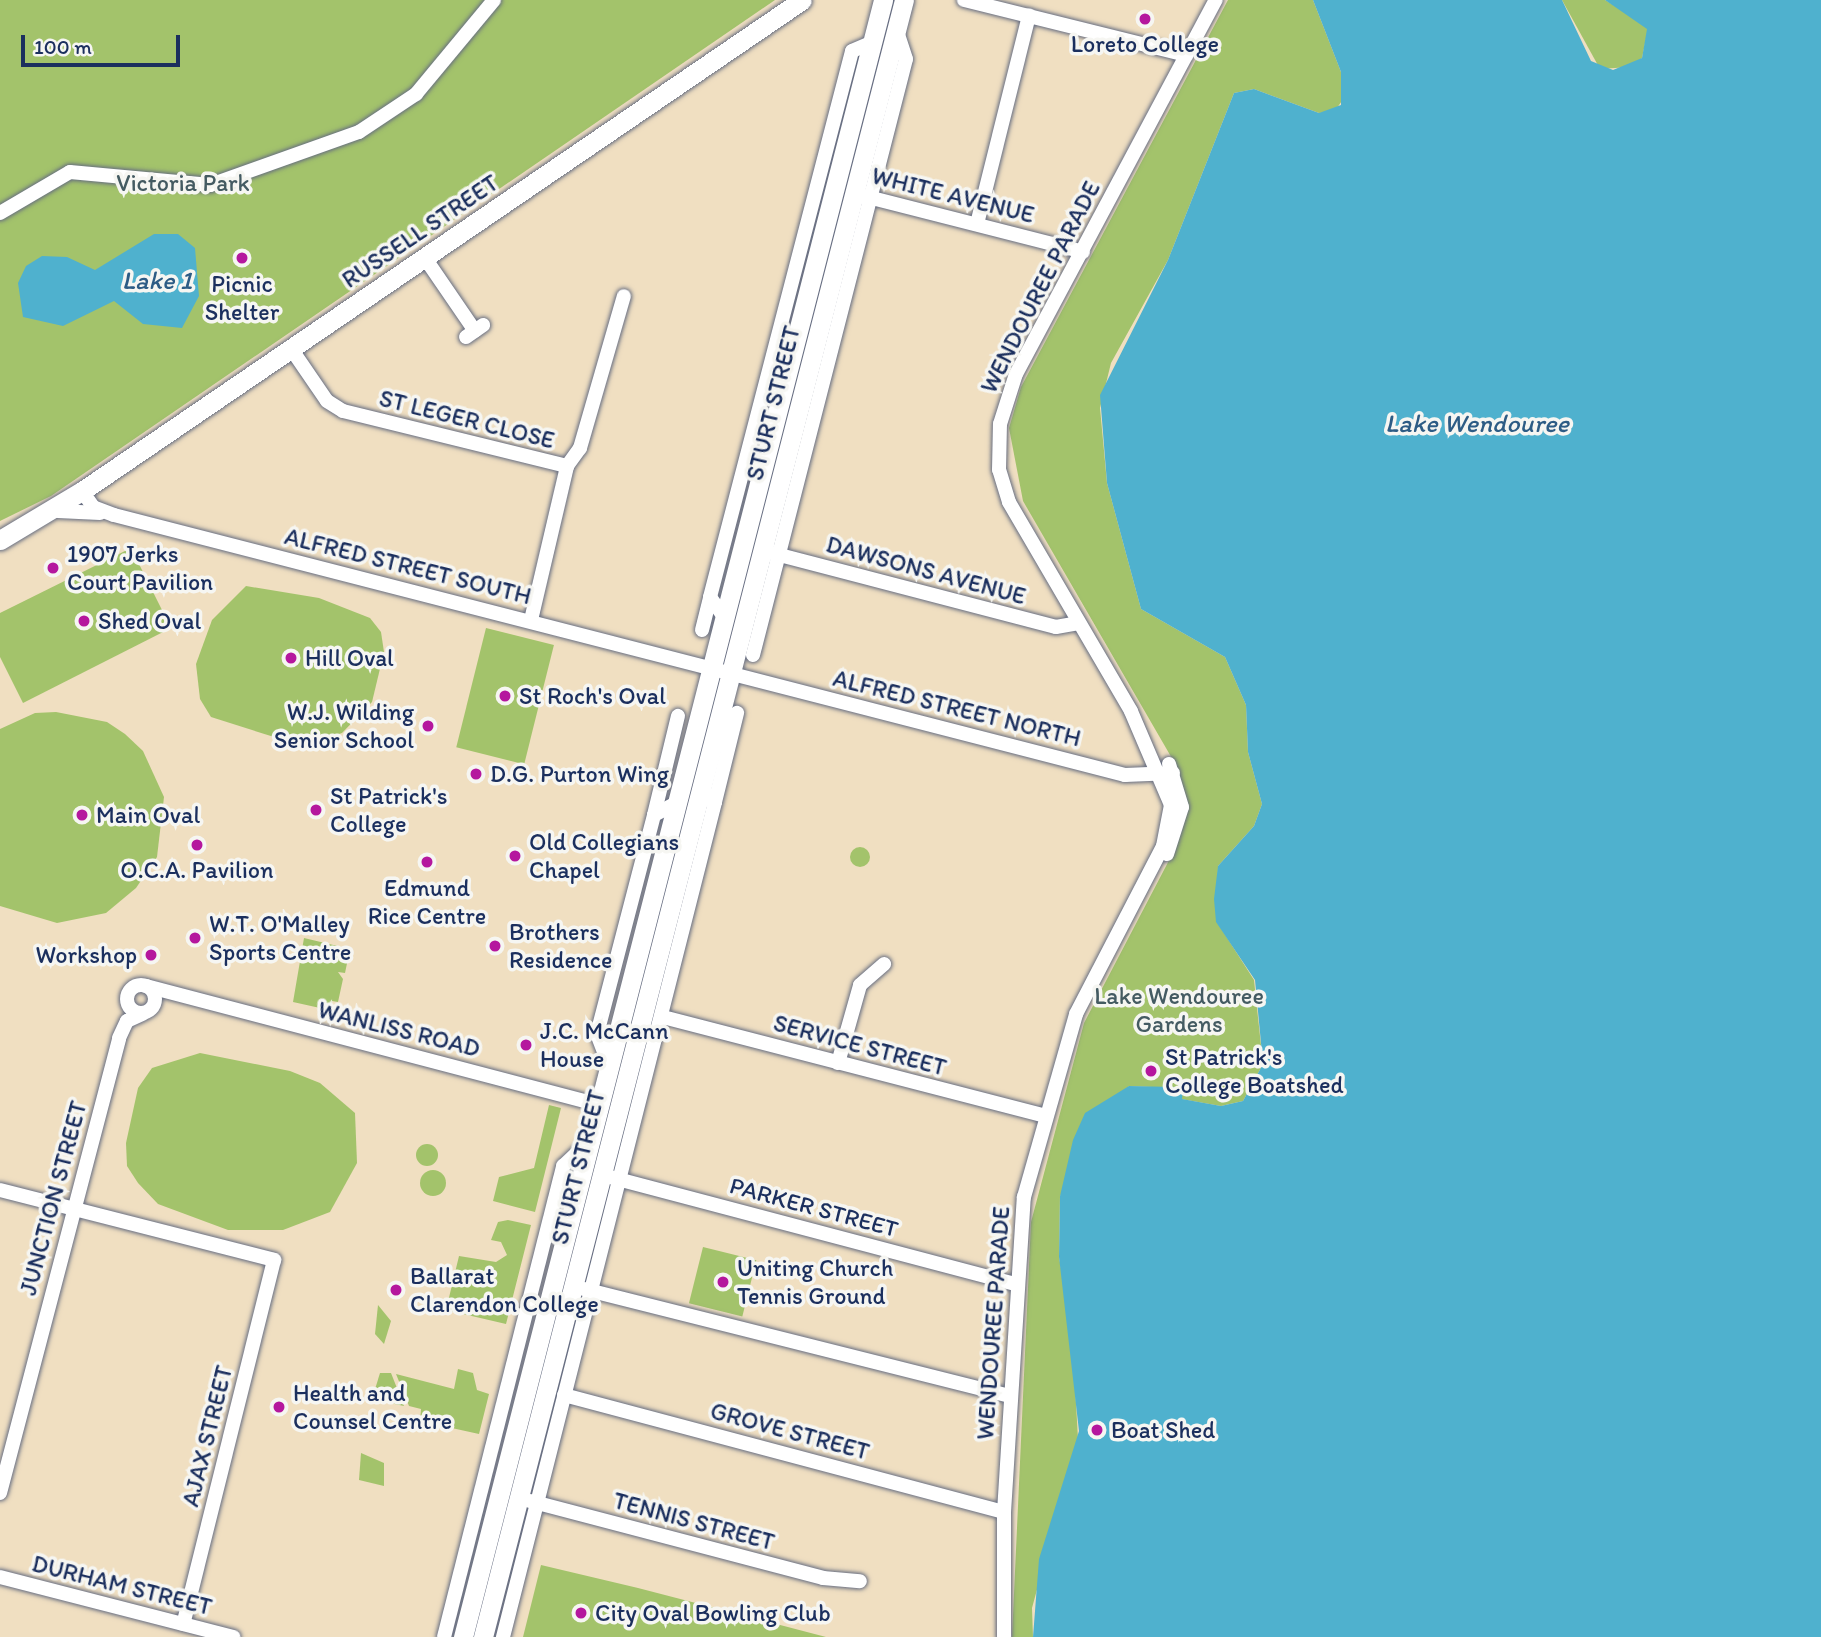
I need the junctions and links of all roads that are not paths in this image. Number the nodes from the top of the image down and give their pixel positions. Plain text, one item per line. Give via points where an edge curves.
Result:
1 (494, 0) edge
2 (883, 0) edge
3 (904, 0) edge
4 (964, 0) edge
5 (1216, 0) edge
6 (801, 1) edge
7 (1029, 15) junction
8 (871, 43) junction
9 (1186, 55) junction
10 (862, 195) junction
11 (0, 213) edge
12 (977, 224) junction
13 (1083, 252) junction
14 (425, 258) junction
15 (624, 296) dead end
16 (475, 331) dead end
17 (290, 347) junction
18 (567, 466) junction
19 (69, 501) junction
20 (108, 514) junction
21 (0, 540) edge
22 (0, 552) edge
23 (770, 552) junction
24 (710, 597) junction
25 (724, 617) junction
26 (531, 620) junction
27 (1079, 623) junction
28 (702, 631) dead end
29 (753, 655) dead end
30 (721, 669) junction
31 (737, 713) dead end
32 (678, 716) dead end
33 (1168, 774) junction
34 (707, 797) junction
35 (677, 803) junction
36 (654, 815) junction
37 (884, 964) dead end
38 (146, 986) junction
39 (188, 998) junction
40 (127, 999) junction
41 (147, 1011) junction
42 (663, 1017) junction
43 (119, 1038) junction
44 (838, 1063) junction
45 (609, 1065) junction
46 (598, 1105) junction
47 (1045, 1116) junction
48 (589, 1142) junction
49 (610, 1177) junction
50 (0, 1190) edge
51 (75, 1209) junction
52 (563, 1284) junction
53 (1015, 1284) junction
54 (593, 1292) junction
55 (564, 1395) junction
56 (1010, 1396) junction
57 (0, 1493) edge
58 (527, 1501) junction
59 (1004, 1512) junction
60 (0, 1577) edge
61 (860, 1581) dead end
62 (183, 1624) junction
63 (233, 1637) edge
64 (444, 1637) edge
65 (463, 1637) edge
66 (483, 1637) edge
67 (503, 1637) edge
68 (1004, 1637) edge

1 - 11 street via 416,94 359,132 210,185 70,172
2 - 8 main road, STURT STREET
3 - 10 main road, STURT STREET
4 - 7 street
5 - 9 street, WENDOUREE PARADE
6 - 14 main road, RUSSELL STREET
7 - 9 street
7 - 12 street
8 - 24 street, STURT STREET via 852,51
8 - 25 main road, STURT STREET
9 - 13 street, WENDOUREE PARADE
10 - 12 street, WHITE AVENUE
10 - 23 main road, STURT STREET
12 - 13 street, WHITE AVENUE
13 - 27 street, WENDOUREE PARADE via 1010,386 998,437 1009,502
14 - 16 street
14 - 17 main road, RUSSELL STREET
15 - 18 street, ST LEGER CLOSE via 580,448
17 - 18 street, ST LEGER CLOSE via 327,401 343,411
17 - 19 main road, RUSSELL STREET
18 - 26 street
19 - 20 street
19 - 20 street, ALFRED STREET SOUTH
19 - 21 main road, RUSSELL STREET
19 - 22 main road, RUSSELL STREET
20 - 26 street, ALFRED STREET SOUTH
23 - 27 street, DAWSONS AVENUE via 1056,627
23 - 29 street, STURT STREET
23 - 30 main road, STURT STREET
24 - 25 street
24 - 28 street, STURT STREET
25 - 30 main road, STURT STREET
26 - 30 street, ALFRED STREET SOUTH
27 - 33 street, WENDOUREE PARADE
30 - 33 street, ALFRED STREET NORTH via 1125,775
30 - 34 main road, STURT STREET
30 - 35 main road, STURT STREET
31 - 34 street, STURT STREET
32 - 36 street, STURT STREET
33 - 47 street, WENDOUREE PARADE via 1170,819 1152,870 1076,1014
34 - 42 street, STURT STREET
34 - 49 main road, STURT STREET
35 - 36 street
35 - 45 main road, STURT STREET
36 - 45 street, STURT STREET via 597,1034
37 - 44 street via 860,985
38 - 39 street, WANLISS ROAD
38 - 40 street via 133,988
38 - 41 street via 155,995
39 - 41 street, WANLISS ROAD via 169,998
39 - 46 street, WANLISS ROAD
40 - 41 street
40 - 43 street, JUNCTION STREET
41 - 43 street, JUNCTION STREET via 127,1021
42 - 44 street, SERVICE STREET
42 - 49 street, STURT STREET
43 - 51 street, JUNCTION STREET
44 - 47 street, SERVICE STREET
45 - 46 main road, STURT STREET
46 - 48 main road, STURT STREET
47 - 53 street, WENDOUREE PARADE via 1022,1206
48 - 52 main road, STURT STREET
48 - 64 street, STURT STREET via 563,1166
49 - 52 main road, STURT STREET
49 - 53 street, PARKER STREET
49 - 54 street, STURT STREET
50 - 51 street
51 - 57 street, JUNCTION STREET
51 - 62 street, AJAX STREET via 275,1260
52 - 54 street
52 - 58 main road, STURT STREET
52 - 65 main road, STURT STREET
53 - 56 street, WENDOUREE PARADE
54 - 55 street, STURT STREET
54 - 56 street
55 - 58 street, STURT STREET
55 - 59 street, GROVE STREET
56 - 59 street, WENDOUREE PARADE
58 - 61 street, TENNIS STREET via 823,1578
58 - 66 main road, STURT STREET
58 - 67 street, STURT STREET
59 - 68 street, WENDOUREE PARADE
60 - 62 street, DURHAM STREET
62 - 63 street, DURHAM STREET

